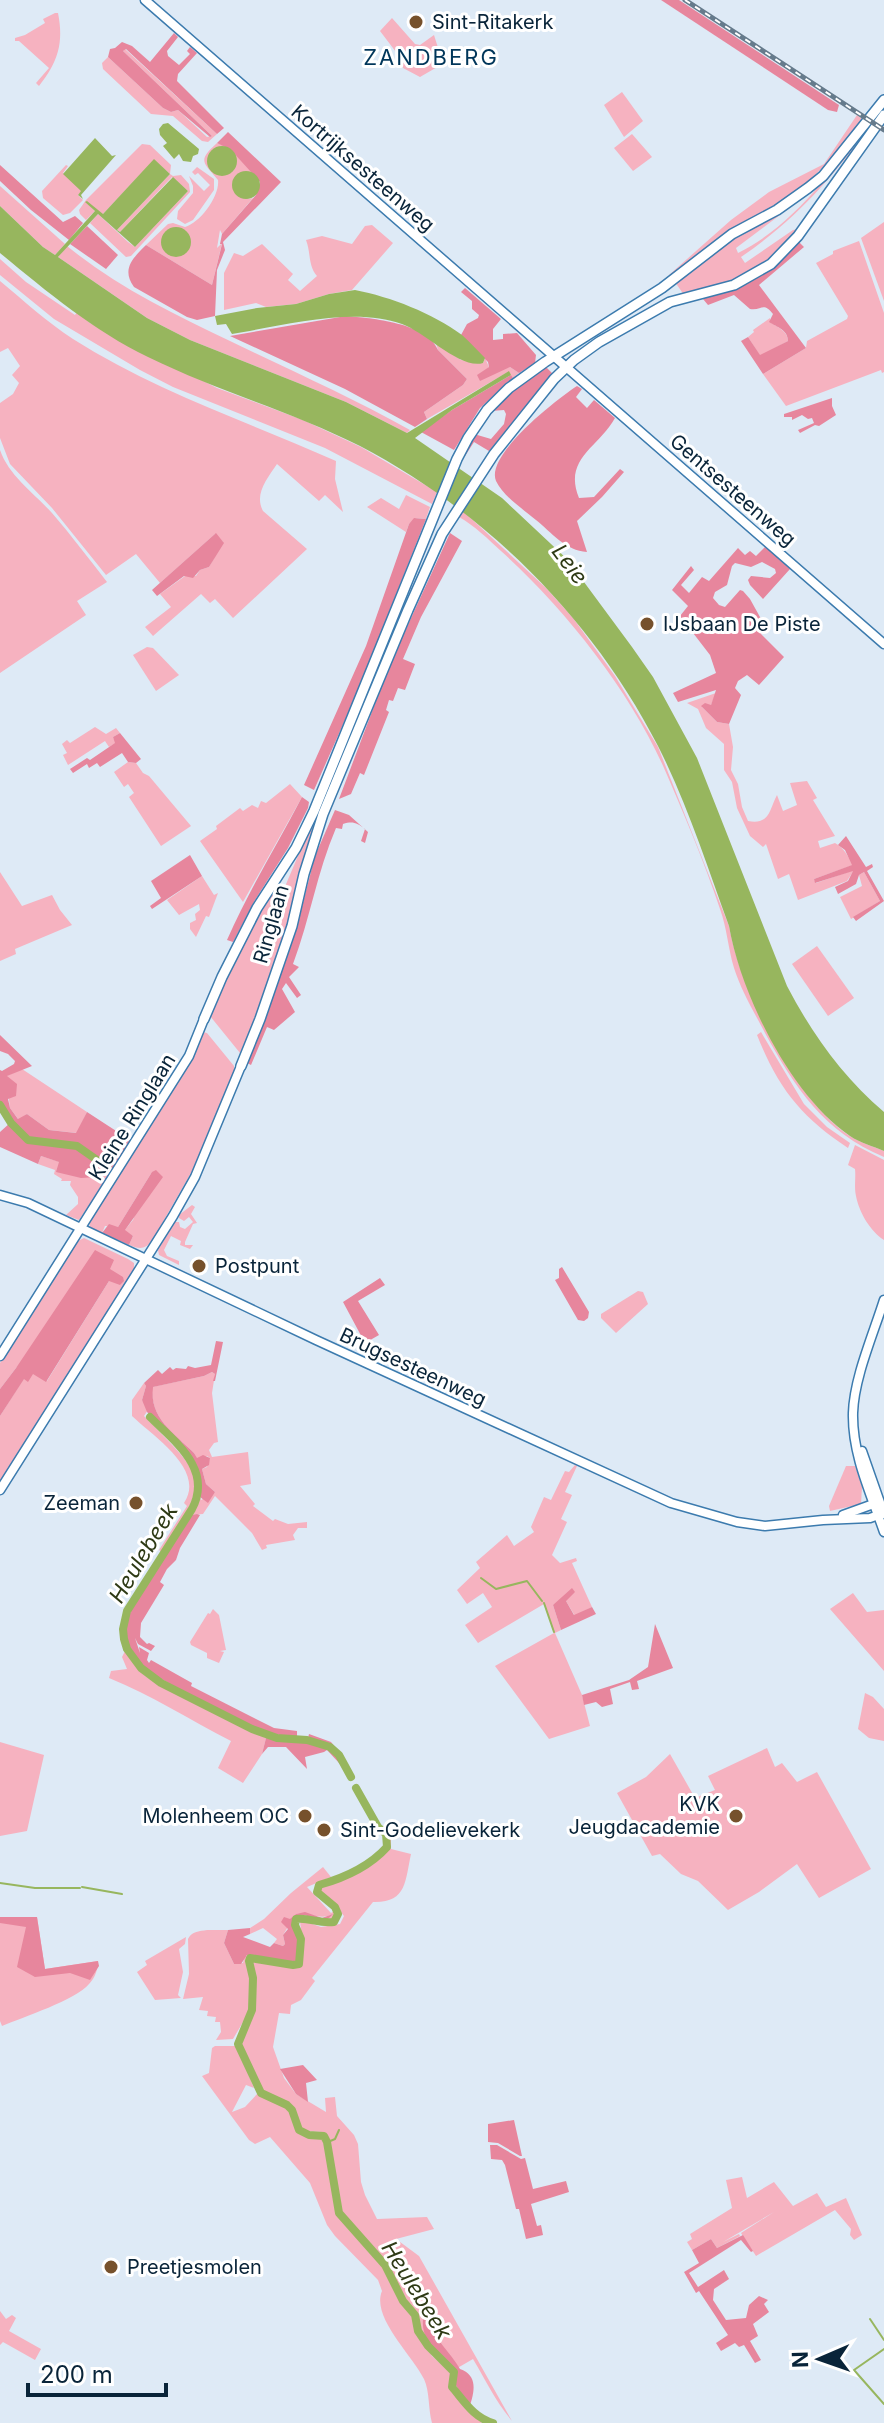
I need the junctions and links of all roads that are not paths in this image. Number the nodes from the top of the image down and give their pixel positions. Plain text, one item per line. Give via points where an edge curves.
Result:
1 (145, 0) edge
2 (884, 100) edge
3 (884, 115) edge
4 (560, 361) junction
5 (884, 644) edge
6 (330, 786) junction
7 (319, 812) junction
8 (204, 1019) joint
9 (241, 1066) joint
10 (0, 1195) edge
11 (81, 1228) junction
12 (145, 1259) junction
13 (884, 1300) edge
14 (884, 1317) edge
15 (0, 1356) edge
16 (0, 1490) edge
17 (877, 1503) junction
18 (882, 1514) edge
19 (823, 1520) junction
20 (884, 1532) edge

1 - 4 main road, Kortrijksesteenweg
2 - 4 highway via 823,176 732,234
3 - 4 highway via 798,236 771,264 734,285 675,300
4 - 5 main road, Gentsesteenweg
4 - 6 highway, Ringlaan via 554,379 494,454 442,534
4 - 6 highway, Ringlaan via 541,364 493,402 461,452
6 - 7 highway, Ringlaan
7 - 8 highway, Ringlaan via 257,908
7 - 9 highway, Ringlaan via 289,937
8 - 11 main road, Kleine Ringlaan via 189,1056
9 - 12 main road, Ringlaan via 195,1177
10 - 11 main road, Brugsesteenweg
11 - 12 main road, Brugsesteenweg
11 - 15 main road
12 - 16 main road, Ringlaan
12 - 19 main road, Brugsesteenweg via 671,1503 755,1525
13 - 17 main road via 853,1409 856,1448
14 - 17 main road via 858,1410 858,1432
17 - 18 main road
17 - 19 main road, Brugsesteenweg
18 - 19 main road, Brugsesteenweg
18 - 20 main road

